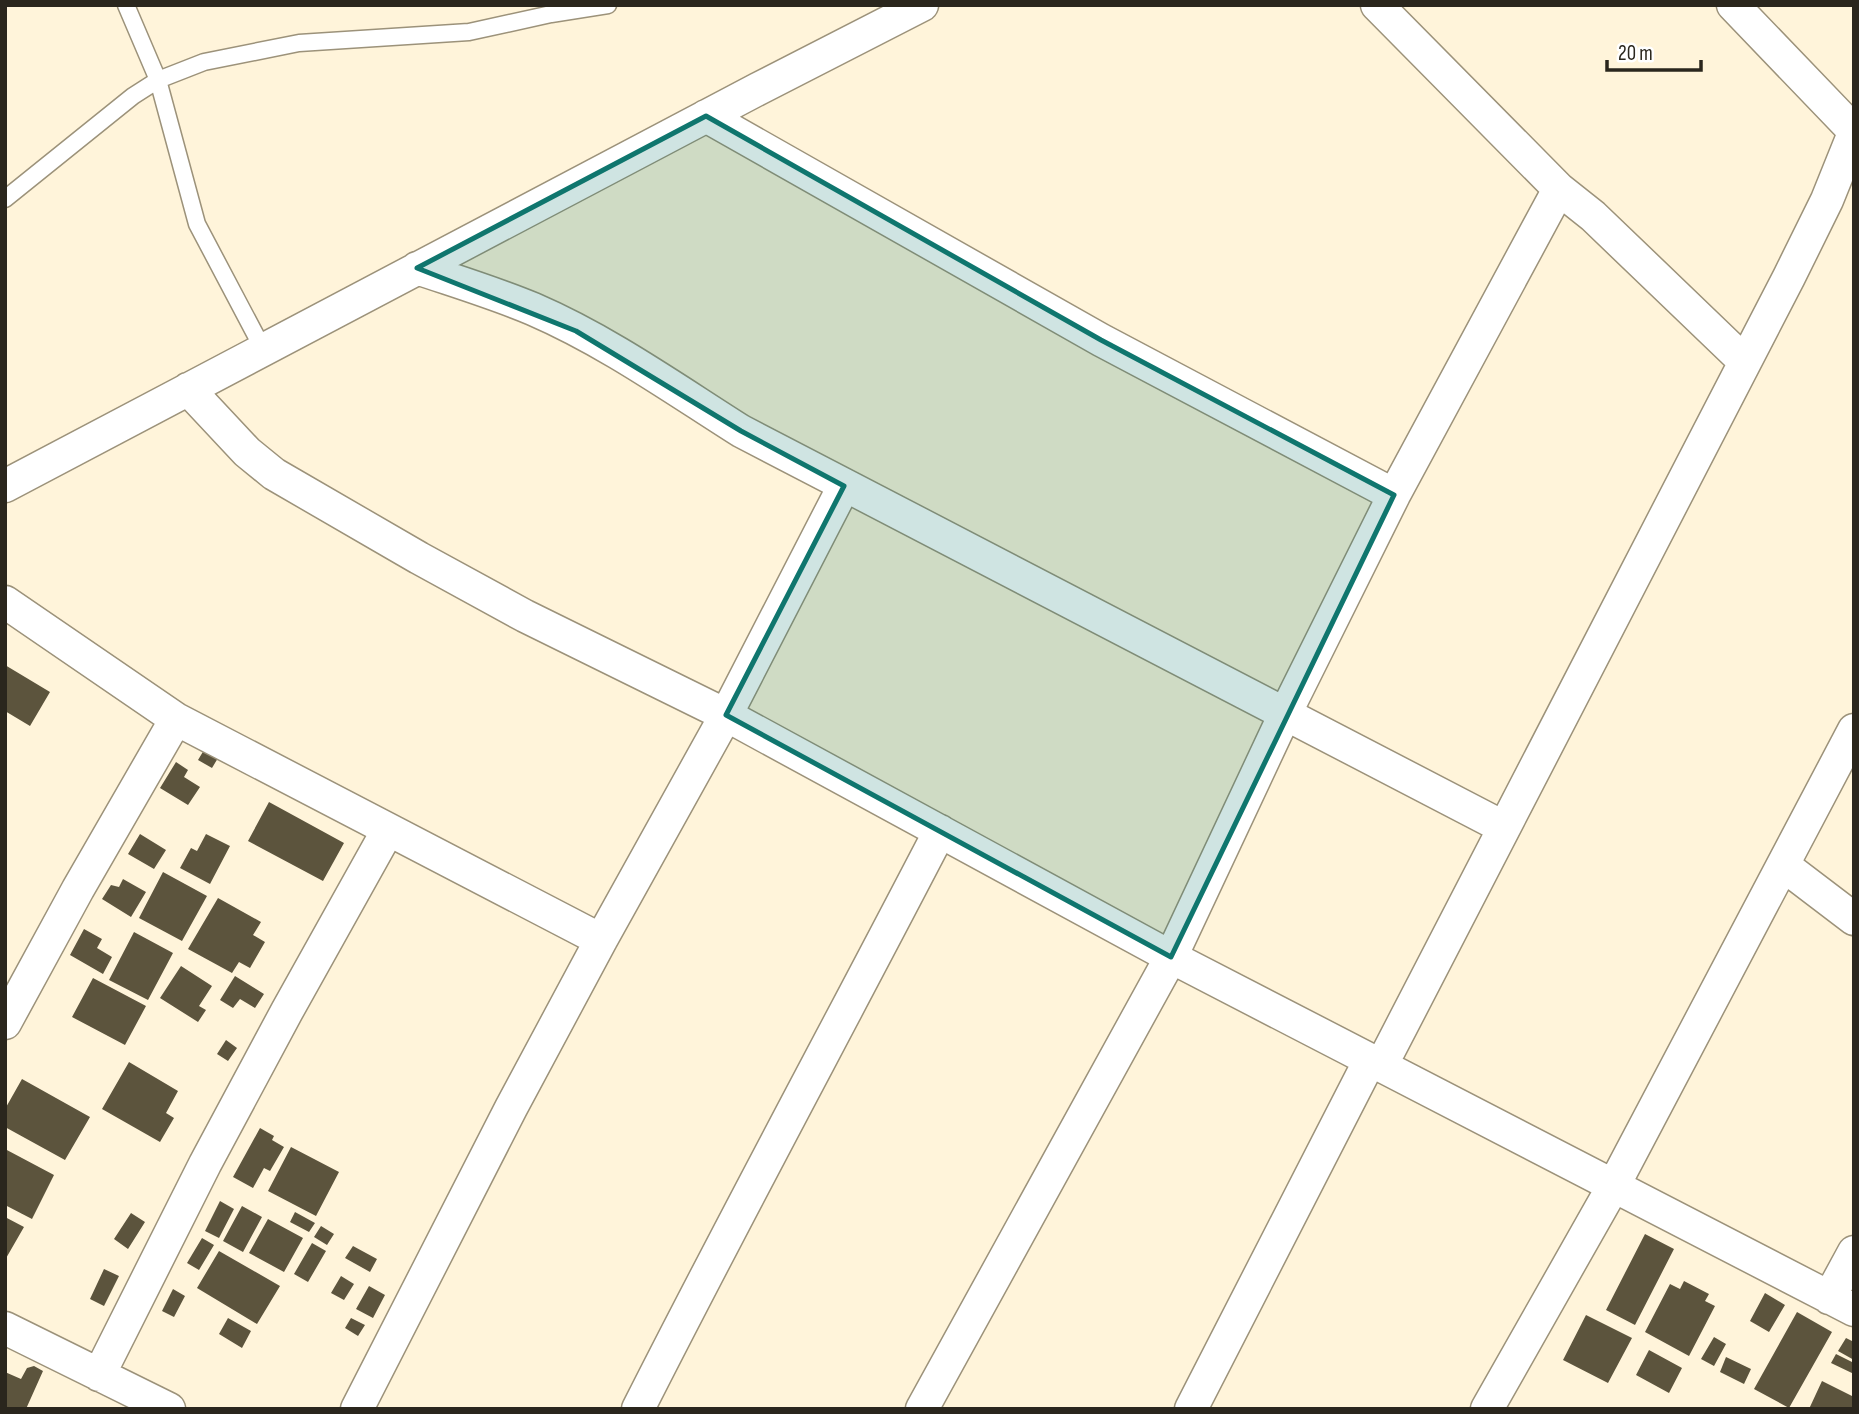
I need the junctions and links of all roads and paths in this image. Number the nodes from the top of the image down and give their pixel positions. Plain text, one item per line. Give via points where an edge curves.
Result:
1 (126, 5) edge
2 (608, 5) edge
3 (922, 5) edge
4 (1377, 5) edge
5 (1733, 5) edge
6 (158, 80) junction
7 (706, 116) junction
8 (1854, 132) edge
9 (1559, 189) junction
10 (5, 200) edge
11 (417, 268) junction
12 (263, 349) junction
13 (1745, 362) junction
14 (188, 389) junction
15 (5, 486) edge
16 (844, 486) junction
17 (1394, 495) junction
18 (5, 602) edge
19 (1285, 714) junction
20 (726, 715) junction
21 (176, 719) junction
22 (1854, 730) edge
23 (1503, 827) junction
24 (388, 830) junction
25 (940, 831) junction
26 (1783, 865) junction
27 (1854, 919) edge
28 (601, 940) junction
29 (1171, 957) junction
30 (5, 1023) edge
31 (1376, 1063) junction
32 (1614, 1185) junction
33 (1854, 1252) edge
34 (1842, 1304) edge
35 (5, 1328) edge
36 (99, 1375) junction
37 (1492, 1407) edge
38 (169, 1409) edge
39 (356, 1409) edge
40 (638, 1409) edge
41 (922, 1409) edge
42 (1191, 1409) edge

1 - 6 lane
2 - 6 lane via 469,32 299,43 204,62
3 - 7 street
4 - 9 street
5 - 8 street
6 - 10 lane
6 - 12 lane via 197,224
7 - 11 street
7 - 17 street via 1101,340
8 - 13 street via 1827,200
9 - 13 street
9 - 17 street
11 - 12 street
11 - 16 street via 534,310 586,336 741,431
12 - 14 street
13 - 23 street
14 - 15 street
14 - 20 street via 274,474 525,616
16 - 19 street
16 - 20 street
17 - 19 street
18 - 21 street
19 - 23 street
19 - 29 street
20 - 25 street
20 - 28 street
21 - 24 street
21 - 30 street
22 - 26 street
23 - 31 street
24 - 28 street
24 - 36 street via 205,1164
25 - 29 street
25 - 40 street
26 - 27 street
26 - 32 street
28 - 39 street
29 - 31 street
29 - 41 street
31 - 32 street
31 - 42 street
32 - 34 street
32 - 37 street
33 - 34 street
35 - 36 street
36 - 38 street

